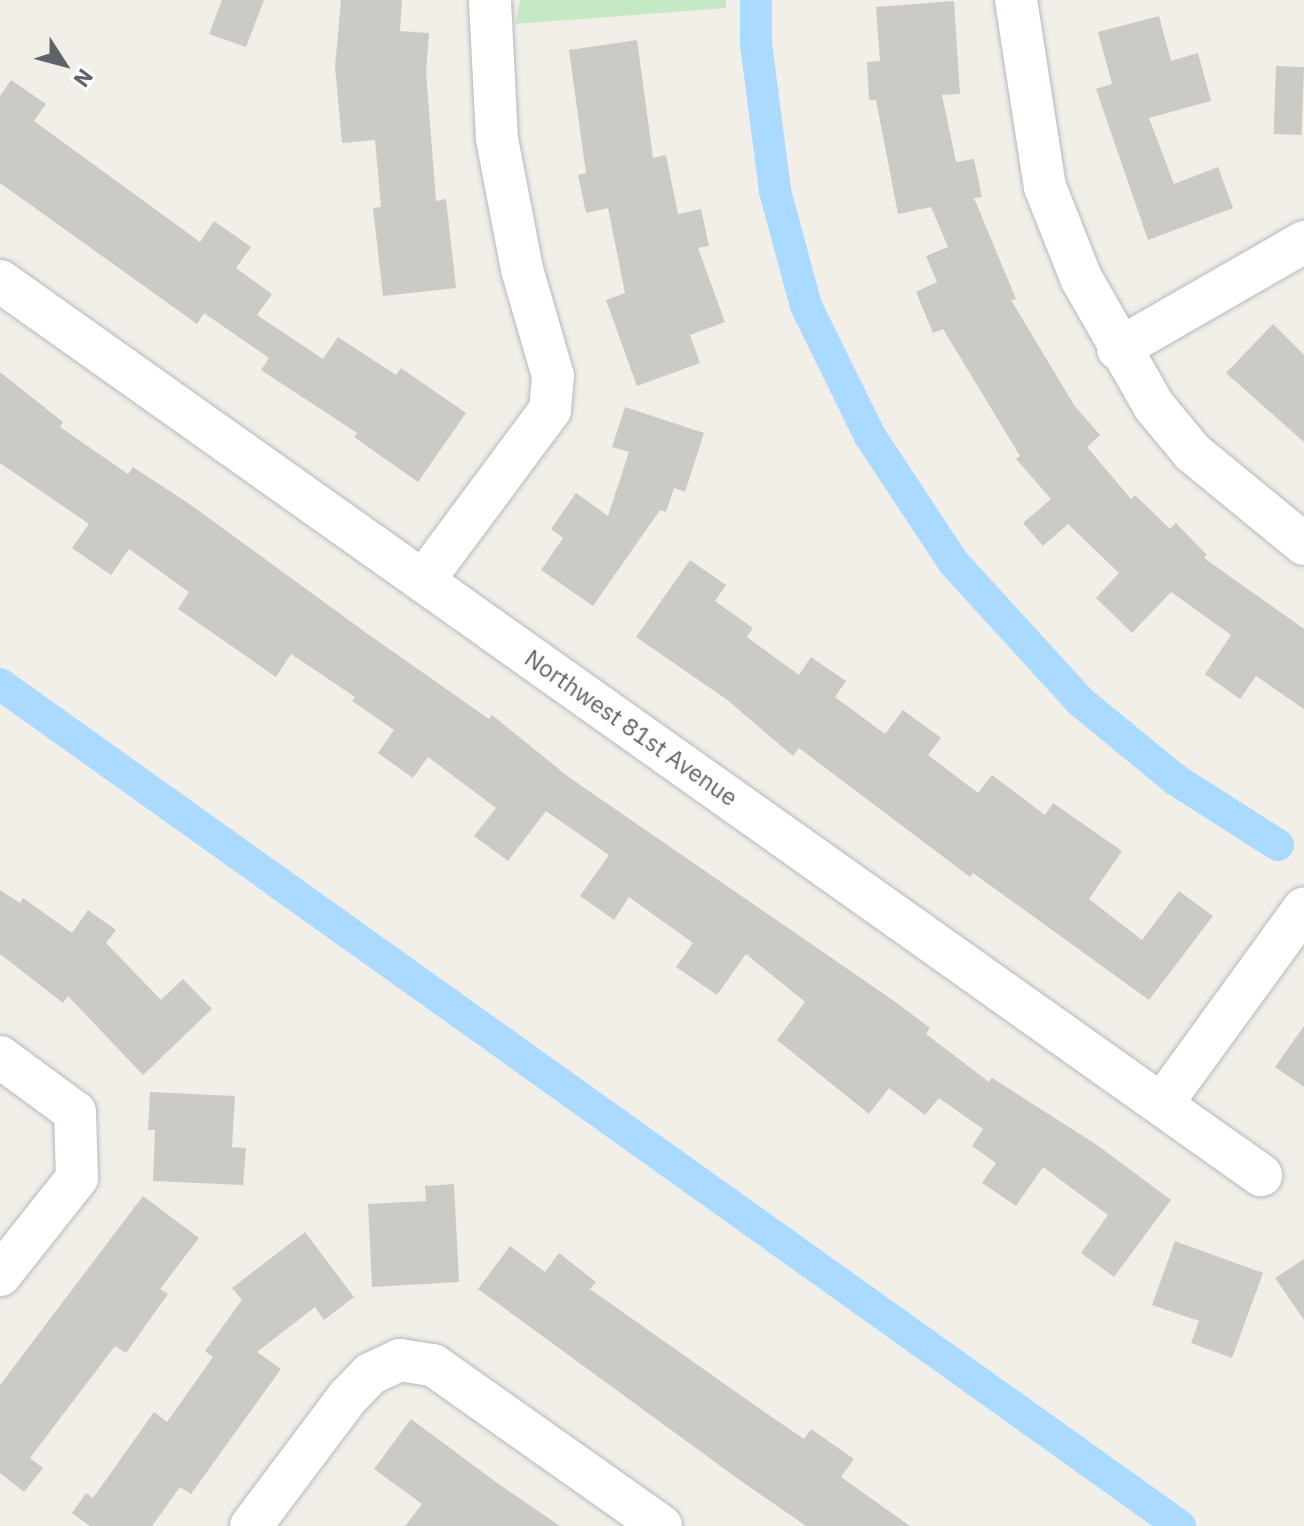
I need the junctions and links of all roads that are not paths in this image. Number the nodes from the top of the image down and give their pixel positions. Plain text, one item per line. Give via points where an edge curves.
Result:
1 (490, 0) edge
2 (1016, 0) edge
3 (1304, 242) edge
4 (0, 281) edge
5 (1118, 349) junction
6 (1304, 544) edge
7 (423, 581) junction
8 (1304, 908) edge
9 (0, 1057) edge
10 (1164, 1101) junction
11 (1261, 1175) dead end
12 (0, 1275) edge
13 (251, 1526) edge
14 (661, 1526) edge

1 - 7 street via 497,139 522,269 553,376 550,410
2 - 5 street via 1045,187 1081,278
3 - 5 street
4 - 7 street, Northwest 81st Avenue
5 - 6 street via 1154,406 1192,452
7 - 10 street, Northwest 81st Avenue
8 - 10 street
9 - 12 street via 75,1112 77,1178
10 - 11 street, Northwest 81st Avenue
13 - 14 street via 348,1397 370,1374 400,1360 433,1365

